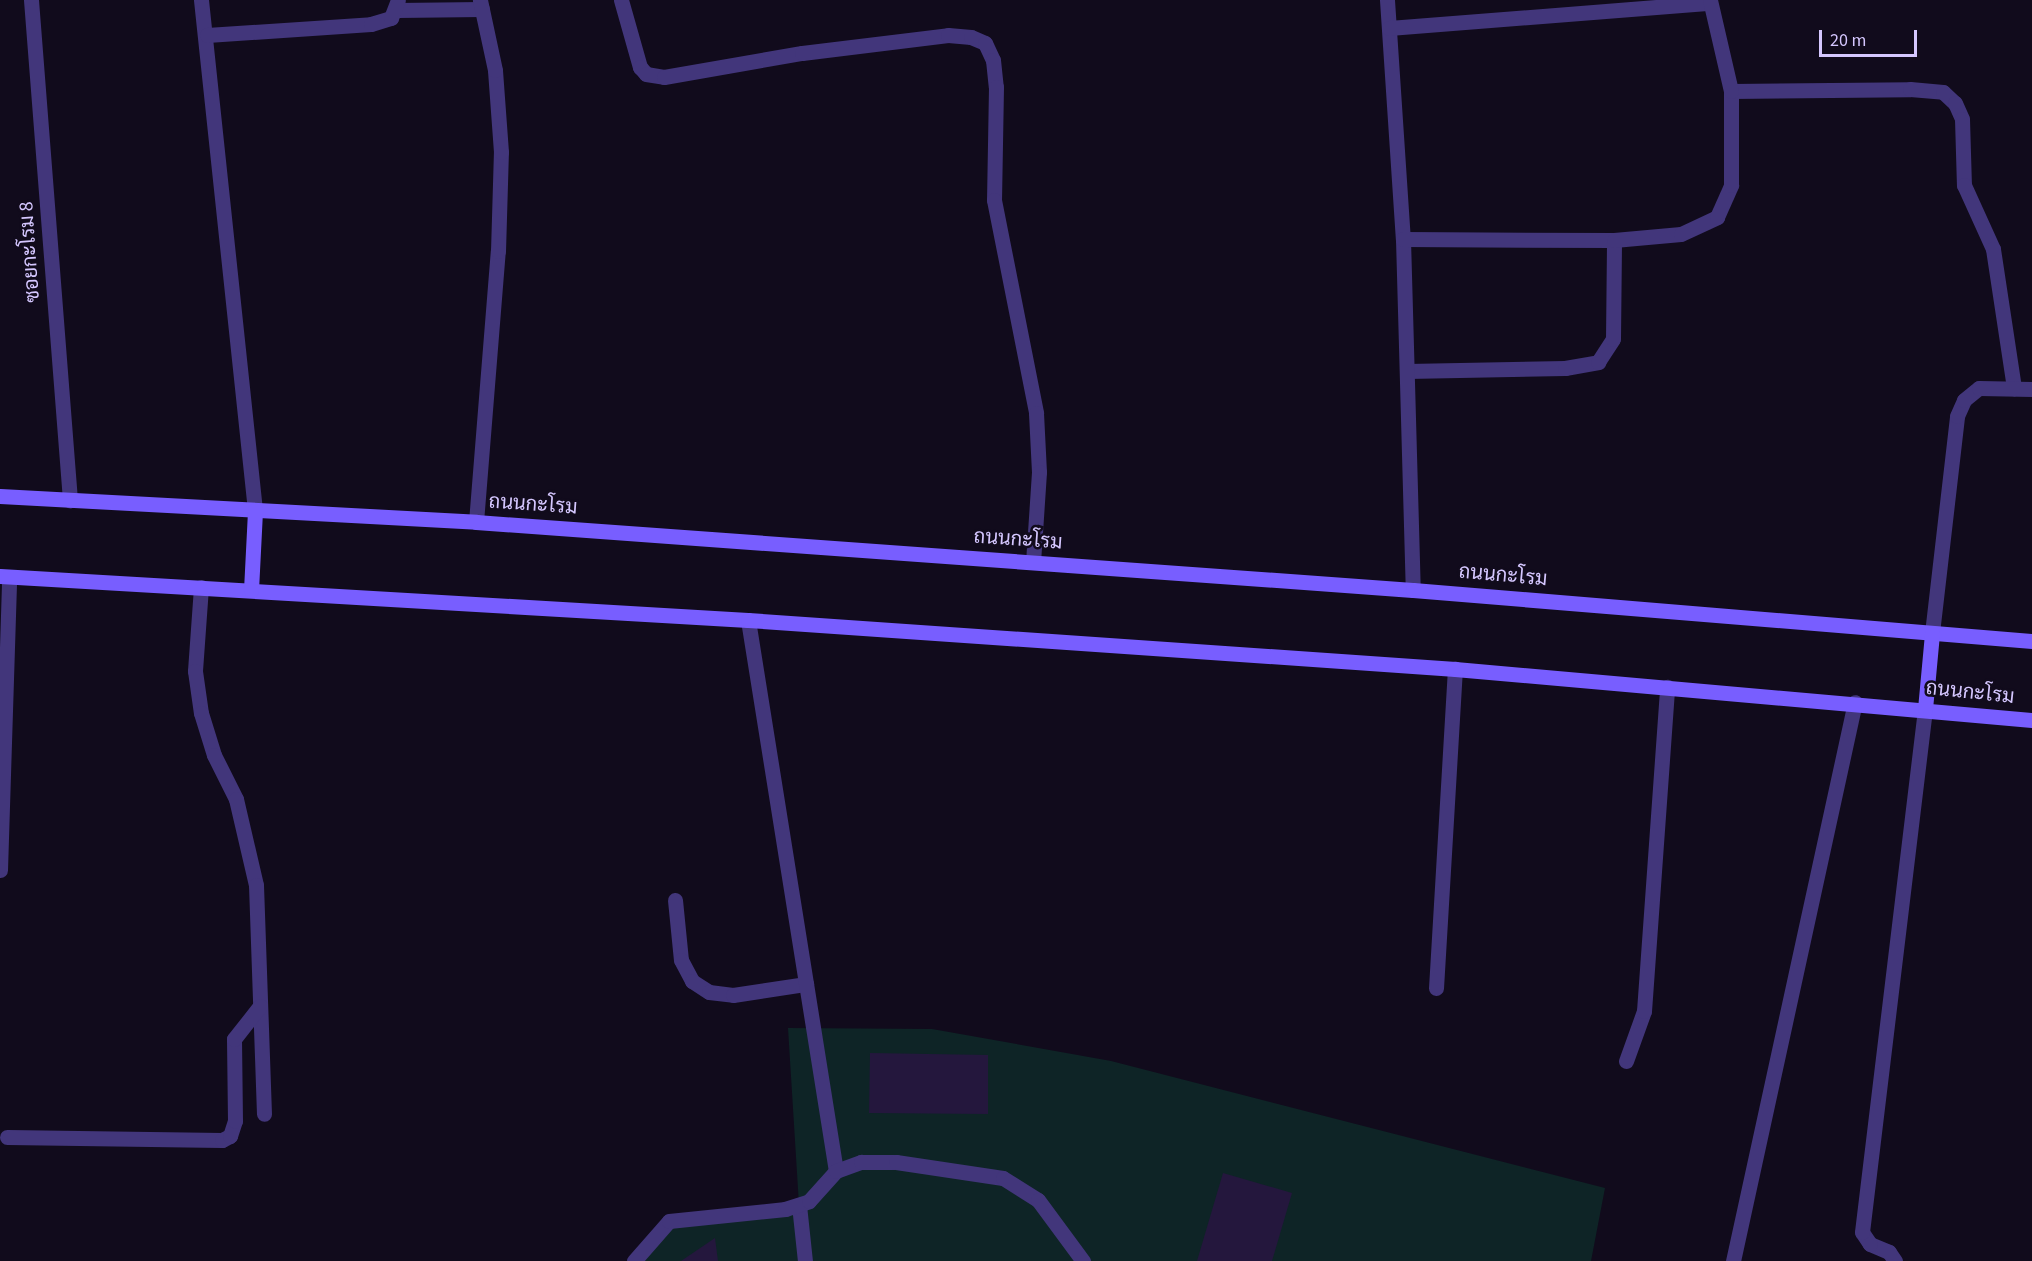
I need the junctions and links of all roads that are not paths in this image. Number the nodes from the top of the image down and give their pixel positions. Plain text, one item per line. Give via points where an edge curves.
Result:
1 (31, 0) edge
2 (201, 0) edge
3 (621, 0) edge
4 (1387, 0) edge
5 (1710, 2) edge
6 (481, 4) edge
7 (398, 5) edge
8 (1389, 28) junction
9 (207, 35) junction
10 (1731, 91) junction
11 (1403, 239) junction
12 (1614, 240) junction
13 (1407, 371) junction
14 (2014, 388) junction
15 (2032, 389) edge
16 (0, 496) edge
17 (70, 500) junction
18 (255, 510) junction
19 (476, 522) junction
20 (1034, 562) junction
21 (5, 576) edge
22 (201, 587) junction
23 (251, 590) junction
24 (1413, 590) junction
25 (748, 620) junction
26 (1932, 633) junction
27 (2032, 642) edge
28 (1455, 669) junction
29 (1667, 687) junction
30 (1855, 702) junction
31 (1925, 709) junction
32 (2032, 720) edge
33 (0, 870) edge
34 (675, 900) dead end
35 (806, 984) junction
36 (1436, 988) dead end
37 (260, 1006) junction
38 (1626, 1061) dead end
39 (264, 1114) dead end
40 (8, 1137) dead end
41 (836, 1172) junction
42 (799, 1205) junction
43 (634, 1261) edge
44 (805, 1261) edge
45 (1083, 1261) edge
46 (1733, 1261) edge
47 (1895, 1261) edge

1 - 17 street, ซอยกะโรม 8
2 - 9 street
3 - 20 street via 639,67 646,74 664,77 802,53 948,35 985,43 993,60 996,87 994,200 1036,412 1039,472
4 - 8 street
5 - 8 street
5 - 10 street
6 - 7 street
6 - 19 street via 495,70 501,152 498,251
7 - 9 street via 391,18 371,24
8 - 11 street
9 - 18 street
10 - 12 street via 1731,185 1717,217 1681,234
10 - 14 street via 1910,89 1943,92 1955,103 1962,119 1964,185 1993,249
11 - 12 street
11 - 13 street
12 - 13 street via 1613,339 1598,362 1564,368
13 - 24 street
14 - 15 street
14 - 26 street via 1979,388 1964,400 1957,416
16 - 17 main road, ถนนกะโรม
17 - 18 main road, ถนนกะโรม
18 - 19 main road, ถนนกะโรม
18 - 23 main road
19 - 20 main road, ถนนกะโรม
20 - 24 main road, ถนนกะโรม
21 - 22 main road, ถนนกะโรม
21 - 33 street
22 - 23 main road, ถนนกะโรม
22 - 37 street via 196,681 214,755 236,799 249,847 256,885
23 - 25 main road, ถนนกะโรม
24 - 26 main road, ถนนกะโรม
25 - 28 main road, ถนนกะโรม
25 - 35 street
26 - 27 main road, ถนนกะโรม
26 - 31 main road
28 - 29 main road, ถนนกะโรม
28 - 36 street
29 - 30 main road, ถนนกะโรม
29 - 38 street via 1644,1011
30 - 31 main road, ถนนกะโรม
30 - 46 street
31 - 32 main road, ถนนกะโรม
31 - 47 street via 1862,1232 1870,1244 1889,1252
34 - 35 street via 681,960 692,981 709,992 732,995
35 - 41 street
37 - 39 street
37 - 40 street via 234,1039 235,1121 230,1136 222,1140
41 - 42 street via 809,1201
41 - 45 street via 861,1162 896,1162 1003,1178 1038,1200
42 - 43 street via 669,1221
42 - 44 street

